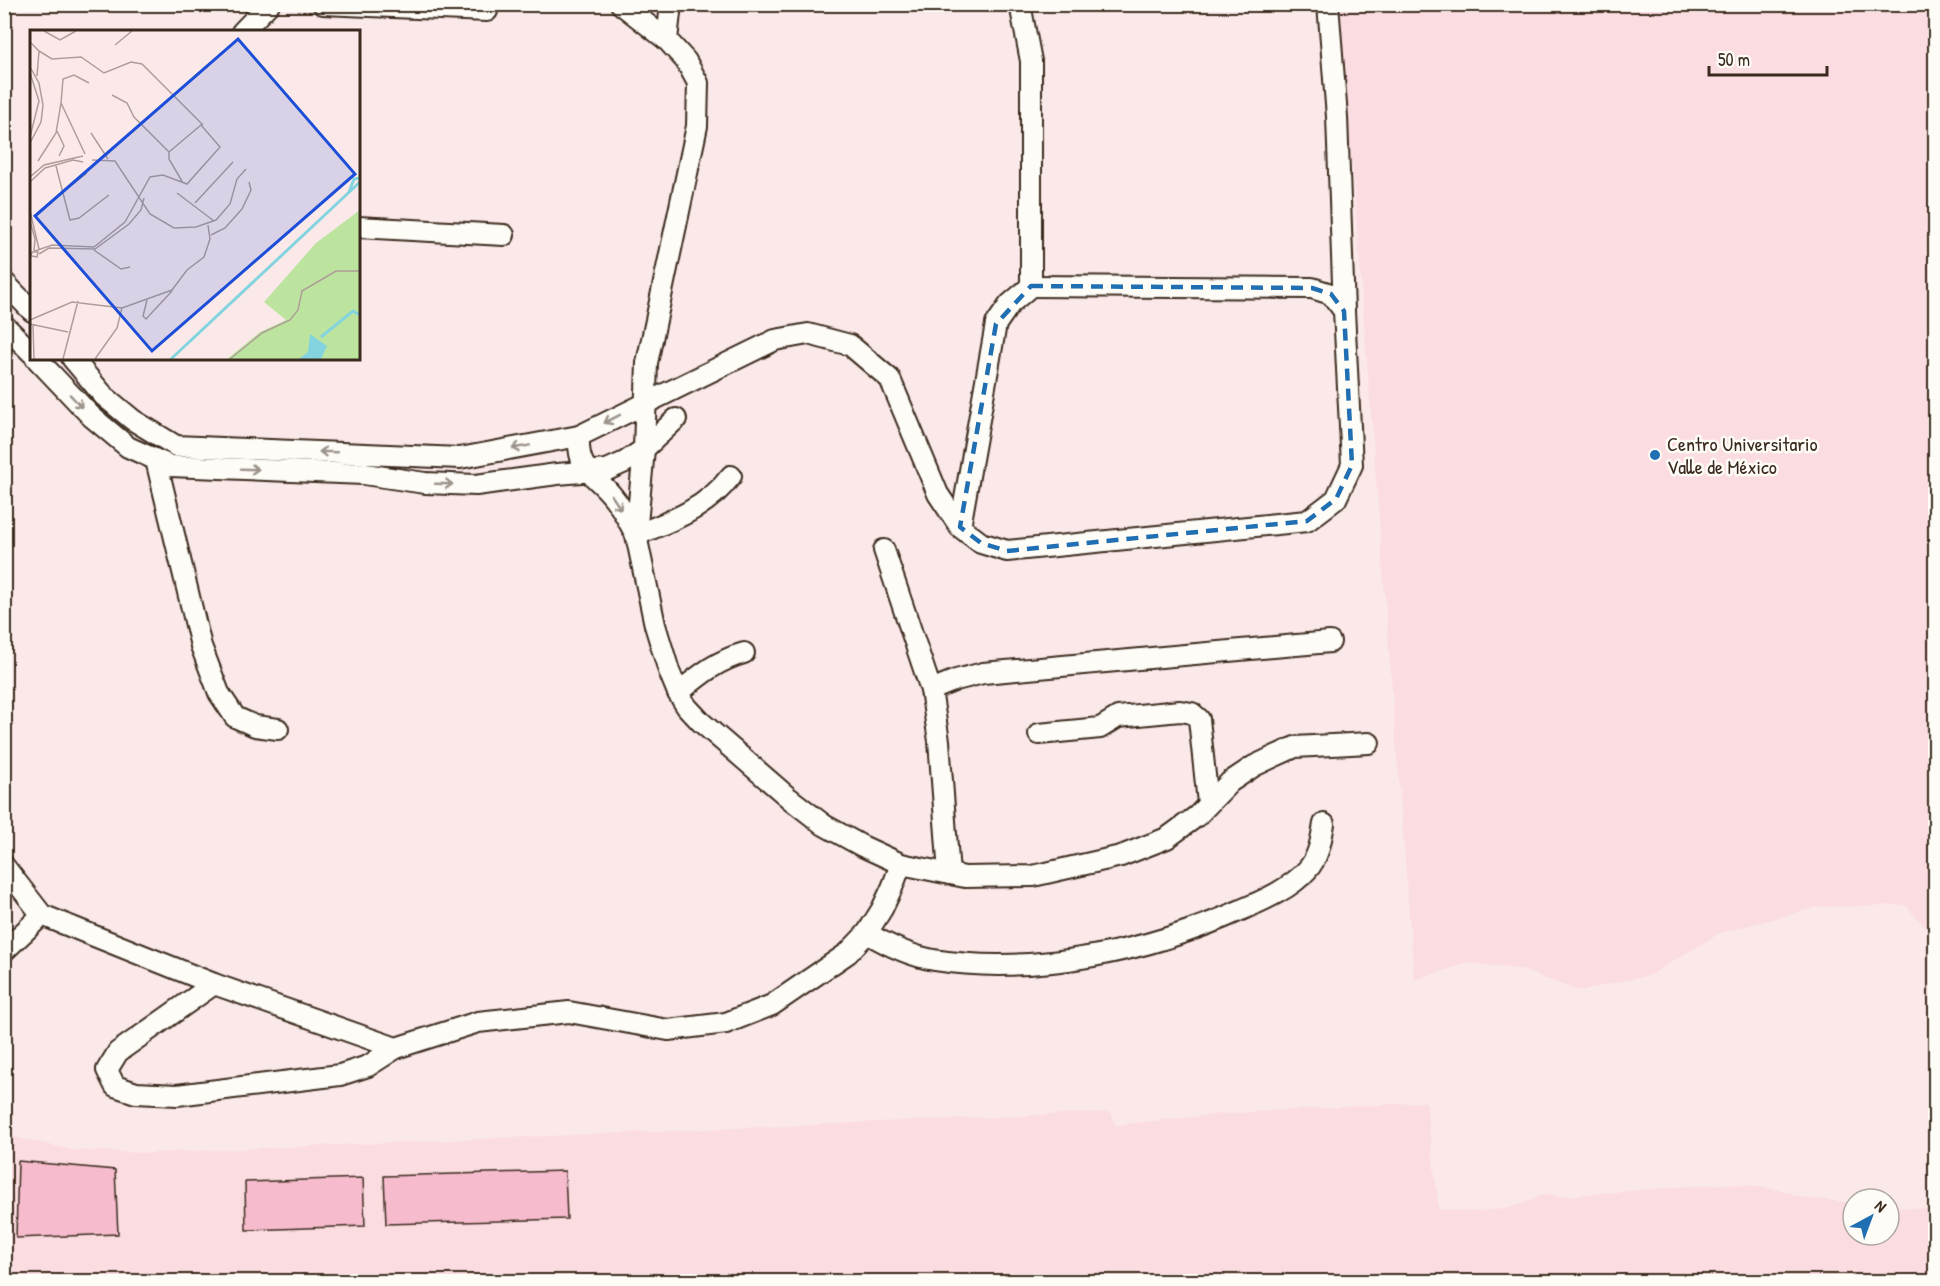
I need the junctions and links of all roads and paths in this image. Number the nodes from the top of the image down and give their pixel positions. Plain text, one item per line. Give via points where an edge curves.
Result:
1 (269, 4) edge
2 (323, 4) edge
3 (621, 4) edge
4 (671, 4) edge
5 (1020, 4) edge
6 (1328, 4) edge
7 (365, 5) edge
8 (487, 11) dead end
9 (244, 30) edge
10 (667, 40) junction
11 (360, 227) edge
12 (504, 235) dead end
13 (4, 282) edge
14 (1031, 286) junction
15 (30, 309) edge
16 (1344, 311) junction
17 (4, 325) edge
18 (30, 351) edge
19 (38, 360) edge
20 (74, 360) edge
21 (644, 402) junction
22 (676, 419) dead end
23 (579, 436) junction
24 (644, 449) junction
25 (156, 460) junction
26 (587, 471) junction
27 (731, 476) dead end
28 (960, 527) junction
29 (636, 535) junction
30 (884, 550) dead end
31 (1330, 642) dead end
32 (744, 653) dead end
33 (931, 690) junction
34 (678, 693) junction
35 (278, 729) dead end
36 (1039, 734) dead end
37 (1369, 743) dead end
38 (1209, 803) junction
39 (1324, 824) dead end
40 (901, 864) junction
41 (4, 866) edge
42 (948, 874) junction
43 (42, 915) junction
44 (867, 933) junction
45 (4, 951) edge
46 (214, 984) junction
47 (396, 1048) junction

1 - 9 street
2 - 7 street
3 - 10 street
4 - 10 street
5 - 14 street via 1031,61
6 - 16 street via 1337,117
7 - 8 street
10 - 21 street via 686,61 698,83 697,126 647,363
11 - 12 street
13 - 15 street
14 - 16 street via 1312,288 1331,294
14 - 28 street via 1010,304 996,324
16 - 28 street via 1352,465 1336,499 1307,521 1007,551 981,543
17 - 18 street
19 -> 25 street via 92,417 128,447
23 -> 20 street via 460,458 176,446 133,420 104,396
21 -> 23 street
21 - 24 street
21 - 28 street via 775,340 808,334 849,345 890,379 938,494
22 - 24 street
23 - 26 street via 578,453
24 - 26 street via 607,470
24 - 29 street
25 -> 26 street via 170,466 364,474 476,485
25 - 35 street via 201,646 219,693 235,717 255,726
26 -> 29 street via 616,500
27 - 29 street via 707,501 678,519
29 - 34 street via 655,626
30 - 33 street
31 - 33 street via 983,673
32 - 34 street via 717,663
33 - 42 street via 943,782
34 - 40 street via 701,722 824,825
36 - 38 street via 1100,728 1118,717 1192,713 1198,719
37 - 38 street via 1295,747 1254,766
38 - 42 street via 1167,838 1121,856 1033,876
39 - 44 street via 1317,855 1307,870 1267,898 1159,940 1092,956 1036,963 933,960 894,949
40 - 42 street
40 - 44 street
41 - 43 street
43 - 45 street
43 - 46 street
44 - 47 street via 848,953 780,1000 726,1023 668,1030 569,1012 478,1022
46 - 47 street
46 - 47 street via 118,1052 107,1070 116,1086 136,1094 177,1095 340,1075 368,1066

